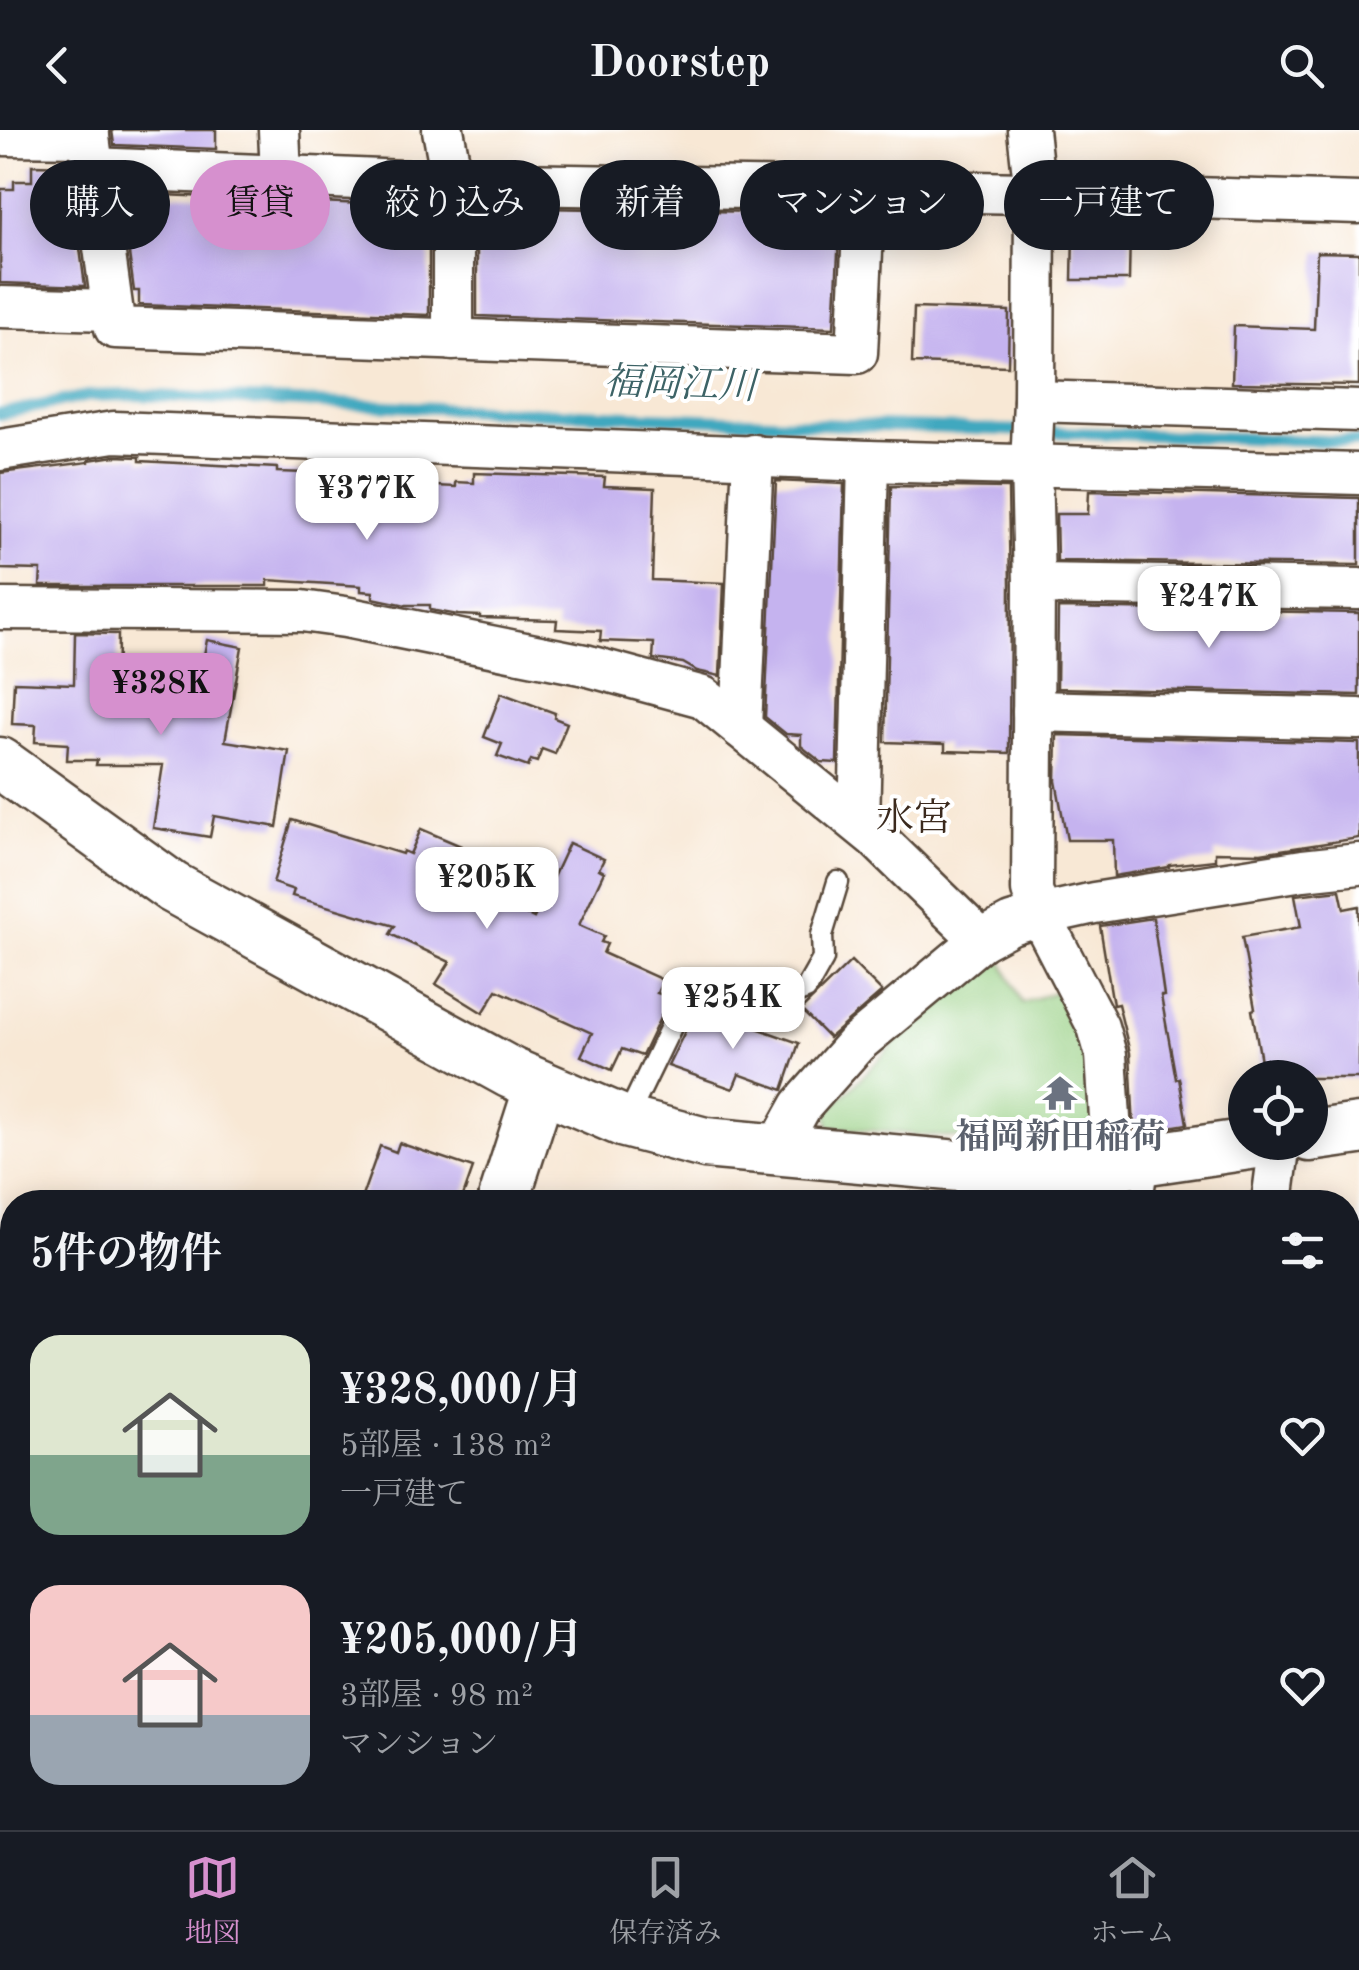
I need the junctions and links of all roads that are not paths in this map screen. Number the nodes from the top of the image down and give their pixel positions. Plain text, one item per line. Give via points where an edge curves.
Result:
1 (279, 130) edge
2 (443, 130) edge
3 (1028, 130) edge
4 (0, 134) edge
5 (90, 145) edge
6 (280, 160) edge
7 (449, 160) edge
8 (1031, 160) edge
9 (190, 162) edge
10 (560, 185) edge
11 (740, 188) edge
12 (1214, 199) edge
13 (1359, 204) edge
14 (453, 250) edge
15 (862, 250) edge
16 (1035, 250) edge
17 (0, 307) edge
18 (112, 310) junction
19 (453, 340) junction
20 (1359, 411) edge
21 (1033, 432) junction
22 (0, 450) edge
23 (752, 455) junction
24 (868, 461) junction
25 (1359, 474) edge
26 (1034, 584) junction
27 (1359, 589) edge
28 (0, 609) edge
29 (1033, 711) junction
30 (1359, 718) edge
31 (741, 728) junction
32 (0, 763) edge
33 (858, 823) junction
34 (1359, 864) edge
35 (838, 882) dead end
36 (1040, 915) junction
37 (981, 940) junction
38 (540, 1087) junction
39 (624, 1122) junction
40 (1359, 1129) edge
41 (1328, 1133) edge
42 (777, 1150) junction
43 (1228, 1151) edge
44 (1278, 1160) edge
45 (1134, 1176) edge
46 (507, 1190) edge
47 (1274, 1190) edge

1 - 6 street
2 - 7 street
3 - 8 street
4 - 5 street
5 - 9 street
5 - 18 street
10 - 11 street
12 - 13 street
14 - 19 street
15 - 19 street via 858,354
16 - 21 street
17 - 18 street
18 - 19 street via 114,328
20 - 21 street
21 - 24 street
21 - 25 street
21 - 26 street
22 - 23 street via 114,432
23 - 24 street
23 - 31 street
24 - 33 street
26 - 27 street
26 - 29 street
28 - 31 street via 302,611 586,665 703,697
29 - 30 street
29 - 36 street via 1032,890
31 - 33 street
32 - 38 street via 172,887
33 - 37 street
34 - 36 street
35 - 39 lane via 822,935 823,960 806,989 788,996 703,986 684,1000
36 - 37 street
36 - 45 street via 1098,1027
37 - 42 street via 856,1044 801,1106
38 - 39 street
38 - 46 street
39 - 42 street via 706,1143
40 - 41 street
42 - 45 street
43 - 45 street
44 - 47 street

